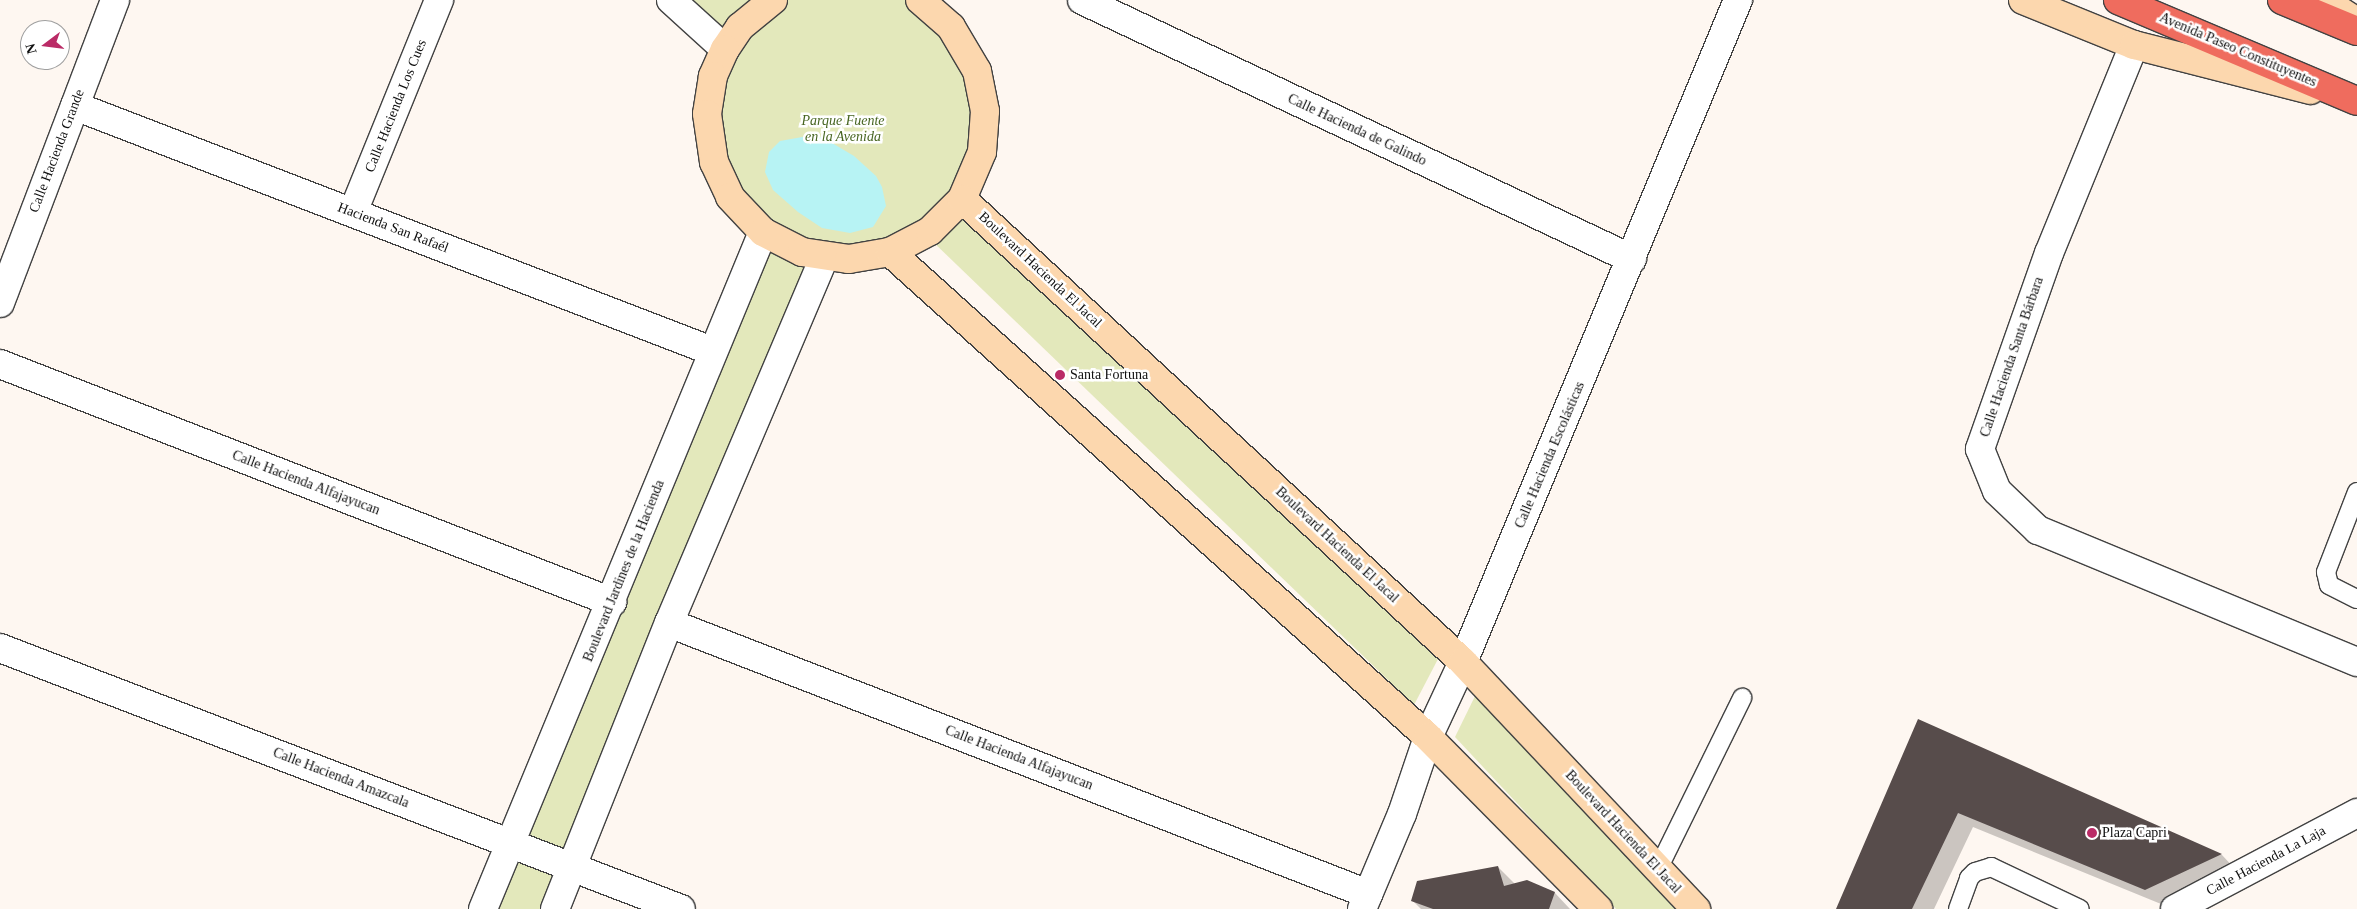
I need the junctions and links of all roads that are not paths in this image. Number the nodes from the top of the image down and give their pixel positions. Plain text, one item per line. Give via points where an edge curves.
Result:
1 (115, 0) edge
2 (439, 0) edge
3 (671, 0) edge
4 (773, 0) edge
5 (1082, 0) edge
6 (1738, 0) edge
7 (2023, 0) edge
8 (2118, 0) edge
9 (2282, 0) edge
10 (2323, 0) edge
11 (926, 2) edge
12 (2357, 22) edge
13 (2357, 31) edge
14 (2134, 45) junction
15 (725, 49) junction
16 (2357, 101) edge
17 (75, 106) junction
18 (962, 198) junction
19 (353, 212) junction
20 (763, 232) junction
21 (890, 252) junction
22 (824, 258) junction
23 (1632, 259) junction
24 (0, 303) edge
25 (712, 351) junction
26 (0, 364) edge
27 (2357, 492) edge
28 (2357, 599) edge
29 (612, 602) junction
30 (669, 623) junction
31 (0, 648) edge
32 (1463, 662) junction
33 (2357, 662) edge
34 (1742, 698) dead end
35 (1428, 737) junction
36 (2357, 813) edge
37 (511, 842) junction
38 (573, 867) junction
39 (1658, 869) junction
40 (1365, 901) edge
41 (483, 909) edge
42 (555, 909) edge
43 (681, 909) edge
44 (1598, 909) edge
45 (1696, 909) edge
46 (1958, 909) edge
47 (2080, 909) edge
48 (2175, 909) edge

1 - 17 street, Calle Hacienda Grande
2 - 19 street, Calle Hacienda Los Cues
3 - 15 street
4 - 15 main road via 747,21
5 - 23 street, Calle Hacienda de Galindo
6 - 23 street, Calle Hacienda Escolásticas
7 - 14 main road
8 - 16 highway, Avenida Paseo Constituyentes
9 - 13 highway
10 - 12 main road
11 - 18 main road via 951,27 968,52 984,101 982,152
14 - 16 main road
14 - 33 street, Calle Hacienda Santa Bárbara via 2049,253 1980,450 1997,491 2038,530
15 - 20 main road via 709,95 709,143 725,188 742,212
17 - 19 street, Hacienda San Rafaél
17 - 24 street, Calle Hacienda Grande
18 - 21 main road via 930,231
18 - 32 main road, Boulevard Hacienda El Jacal
19 - 25 street, Hacienda San Rafaél
20 - 22 main road via 792,248
20 - 25 street, Boulevard Jardines de la Hacienda
21 - 22 main road via 866,258
21 - 35 main road
22 - 30 street
23 - 32 street, Calle Hacienda Escolásticas
25 - 29 street, Boulevard Jardines de la Hacienda
26 - 29 street, Calle Hacienda Alfajayucan
27 - 28 lane via 2326,572 2329,585
29 - 37 street, Boulevard Jardines de la Hacienda
30 - 38 street
30 - 40 street, Calle Hacienda Alfajayucan
31 - 37 street, Calle Hacienda Amazcala
32 - 35 street, Calle Hacienda Escolásticas
32 - 39 main road, Boulevard Hacienda El Jacal
34 - 39 lane via 1674,844
35 - 40 street, Calle Hacienda Escolásticas via 1402,814
35 - 44 main road
36 - 48 street, Calle Hacienda La Laja
37 - 38 street, Calle Hacienda Amazcala
37 - 41 street, Boulevard Jardines de la Hacienda
38 - 42 street
38 - 43 street, Calle Hacienda Amazcala
39 - 45 main road, Boulevard Hacienda El Jacal
46 - 47 lane via 1969,878 1975,872 1991,867

